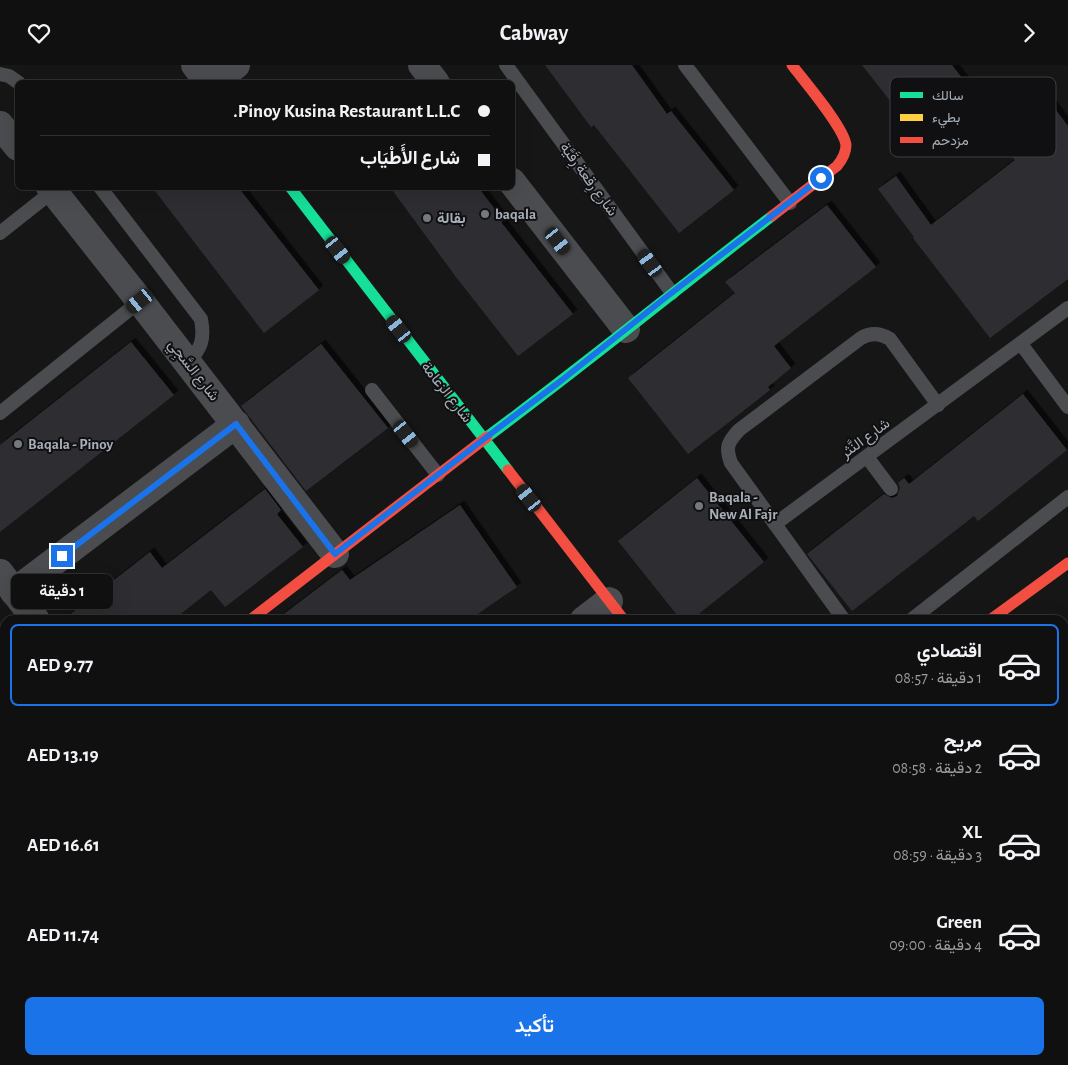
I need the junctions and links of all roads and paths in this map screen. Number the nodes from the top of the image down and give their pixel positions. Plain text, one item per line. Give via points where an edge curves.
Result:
1 (195, 65) edge
2 (236, 65) edge
3 (422, 65) edge
4 (506, 65) edge
5 (685, 65) edge
6 (792, 65) edge
7 (0, 74) edge
8 (15, 80) edge
9 (208, 80) edge
10 (215, 80) edge
11 (434, 80) edge
12 (0, 125) edge
13 (15, 143) edge
14 (515, 186) edge
15 (51, 190) edge
16 (53, 190) edge
17 (102, 190) edge
18 (292, 190) edge
19 (790, 203) junction
20 (0, 233) edge
21 (672, 293) junction
22 (140, 301) junction
23 (1068, 308) edge
24 (626, 329) junction
25 (1021, 344) junction
26 (188, 364) junction
27 (372, 390) dead end
28 (938, 405) junction
29 (1068, 407) edge
30 (0, 413) edge
31 (236, 424) junction
32 (484, 439) junction
33 (867, 457) junction
34 (438, 475) junction
35 (891, 489) dead end
36 (1068, 497) edge
37 (775, 525) junction
38 (335, 554) junction
39 (1068, 563) edge
40 (7, 583) edge
41 (617, 611) edge
42 (32, 615) edge
43 (256, 615) edge
44 (602, 615) edge
45 (840, 615) edge
46 (917, 615) edge
47 (997, 615) edge

1 - 9 street
2 - 10 street
3 - 11 street
4 - 21 lane, شارع رِقعة رِقَيَّة
5 - 19 lane
6 - 19 street via 841,130 846,150 837,166
7 - 8 lane
12 - 13 street
14 - 24 street
15 - 20 lane
16 - 22 street, شارع السَّجِي
17 - 26 lane via 201,319 204,334 200,348
18 - 32 street, شارع الزعامة
19 - 21 street
21 - 24 street
22 - 26 street, شارع السَّجِي
22 - 30 lane
23 - 25 lane, شارع النَّثر
24 - 32 street
25 - 28 lane, شارع النَّثر
25 - 29 lane
26 - 31 street, شارع السَّجِي
27 - 34 lane
28 - 33 lane, شارع النَّثر
28 - 37 lane via 890,339 872,333 861,338 739,430 728,445 731,463
31 - 38 street, شارع السَّجِي
31 - 40 street
32 - 34 street
32 - 41 street, شارع الزعامة
33 - 35 lane
33 - 37 lane, شارع النَّثر
34 - 38 street
36 - 46 lane
37 - 45 lane
38 - 43 street
39 - 47 street
40 - 42 street
41 - 44 street

